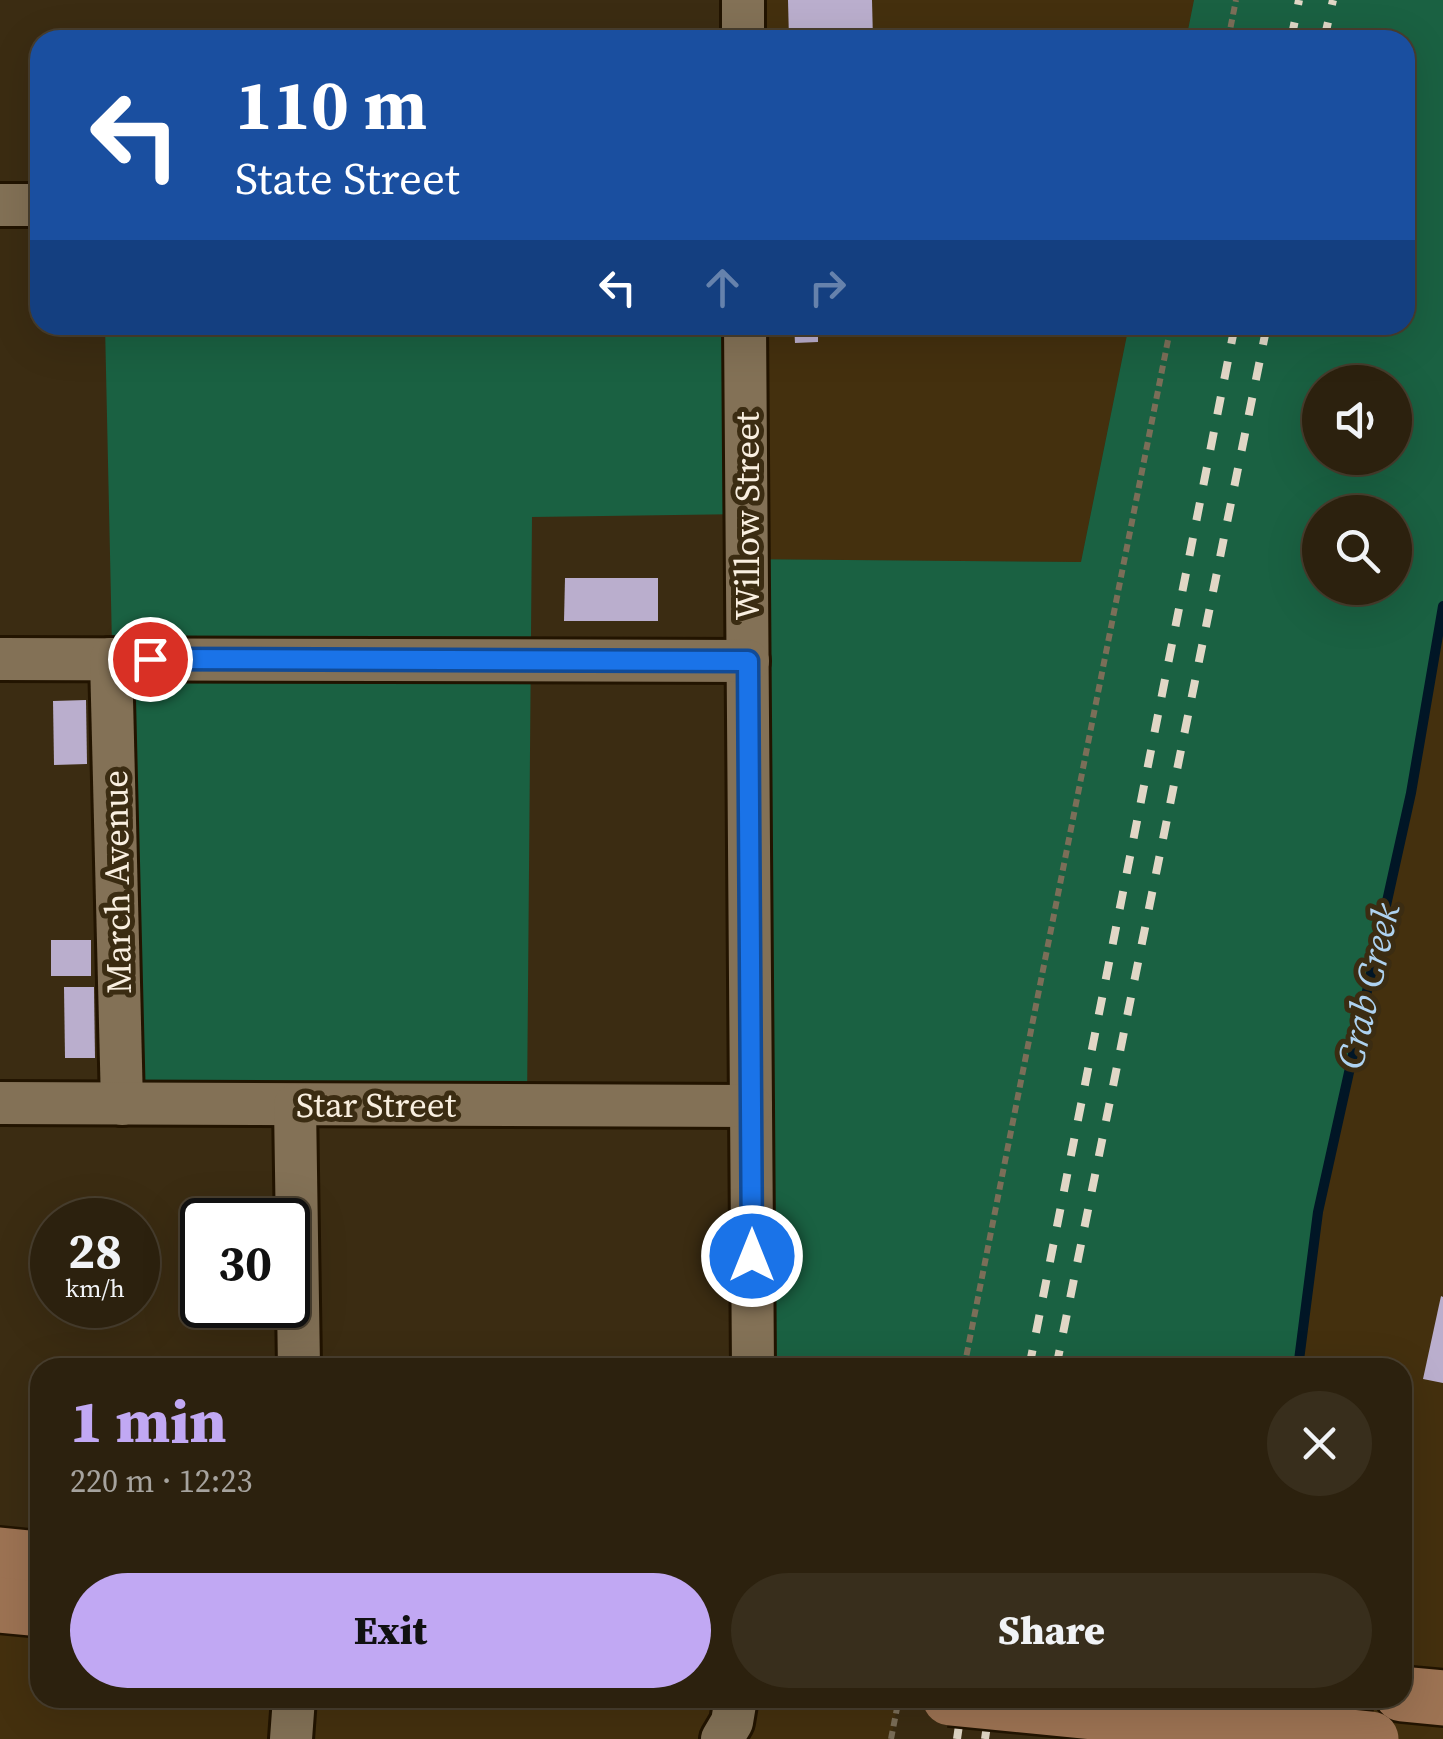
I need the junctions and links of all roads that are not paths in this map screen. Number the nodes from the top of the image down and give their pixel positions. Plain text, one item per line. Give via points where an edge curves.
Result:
1 (743, 0) edge
2 (743, 30) edge
3 (0, 205) edge
4 (30, 205) edge
5 (745, 335) edge
6 (0, 659) edge
7 (112, 659) junction
8 (748, 661) junction
9 (0, 1104) edge
10 (122, 1104) junction
11 (296, 1104) junction
12 (751, 1106) junction
13 (299, 1358) edge
14 (753, 1358) edge
15 (0, 1555) edge
16 (30, 1558) edge
17 (0, 1605) edge
18 (30, 1608) edge
19 (1412, 1695) edge
20 (1443, 1698) edge
21 (293, 1708) edge
22 (734, 1708) edge
23 (1053, 1708) edge
24 (290, 1739) edge
25 (722, 1739) edge
26 (1372, 1739) edge

1 - 2 street
3 - 4 street
5 - 8 street, Willow Street
6 - 7 street
7 - 8 street
7 - 10 street, March Avenue
8 - 12 street, Willow Street
9 - 10 street, Star Street
10 - 11 street, Star Street
11 - 12 street, Star Street
11 - 13 street
12 - 14 street, Willow Street
15 - 16 main road
17 - 18 main road
19 - 20 main road
21 - 24 street
22 - 25 street
23 - 26 main road, bridge

